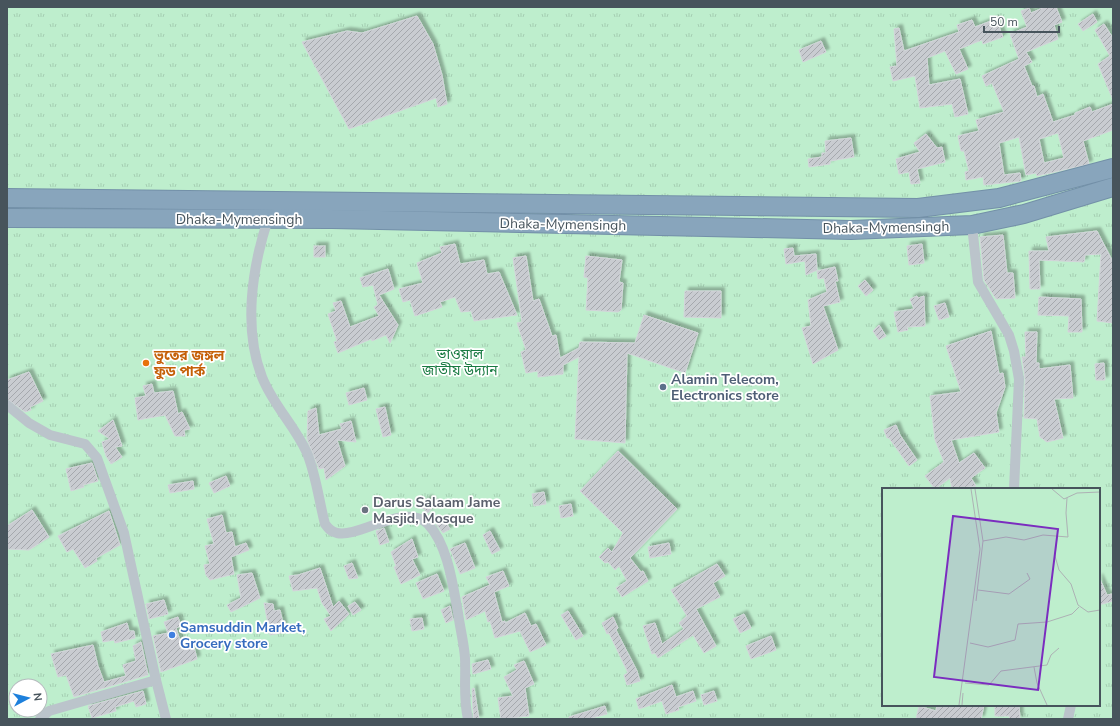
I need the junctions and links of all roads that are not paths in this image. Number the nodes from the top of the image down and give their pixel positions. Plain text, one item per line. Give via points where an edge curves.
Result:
1 (1113, 168) edge
2 (1113, 187) edge
3 (7, 198) edge
4 (7, 218) edge
5 (268, 219) junction
6 (972, 225) junction
7 (7, 405) edge
8 (1014, 488) edge
9 (156, 680) junction
10 (1071, 706) edge
11 (40, 719) edge
12 (166, 719) edge
13 (468, 719) edge
14 (1068, 719) edge

1 - 3 highway, Dhaka-Mymensingh via 1000,198 918,208
2 - 6 highway, Dhaka-Mymensingh via 1024,214
4 - 5 highway, Dhaka-Mymensingh
5 - 6 highway, Dhaka-Mymensingh via 851,230
5 - 13 street via 259,248 252,320 254,347 262,377 274,401 302,443 325,524 331,531 342,533 388,520 411,517 420,519 433,531 454,584 463,638 464,702
6 - 8 street via 978,282 1009,335 1019,379
7 - 9 street via 29,423 50,435 85,444 97,458 124,533
9 - 11 street via 48,712
9 - 12 street
10 - 14 street

